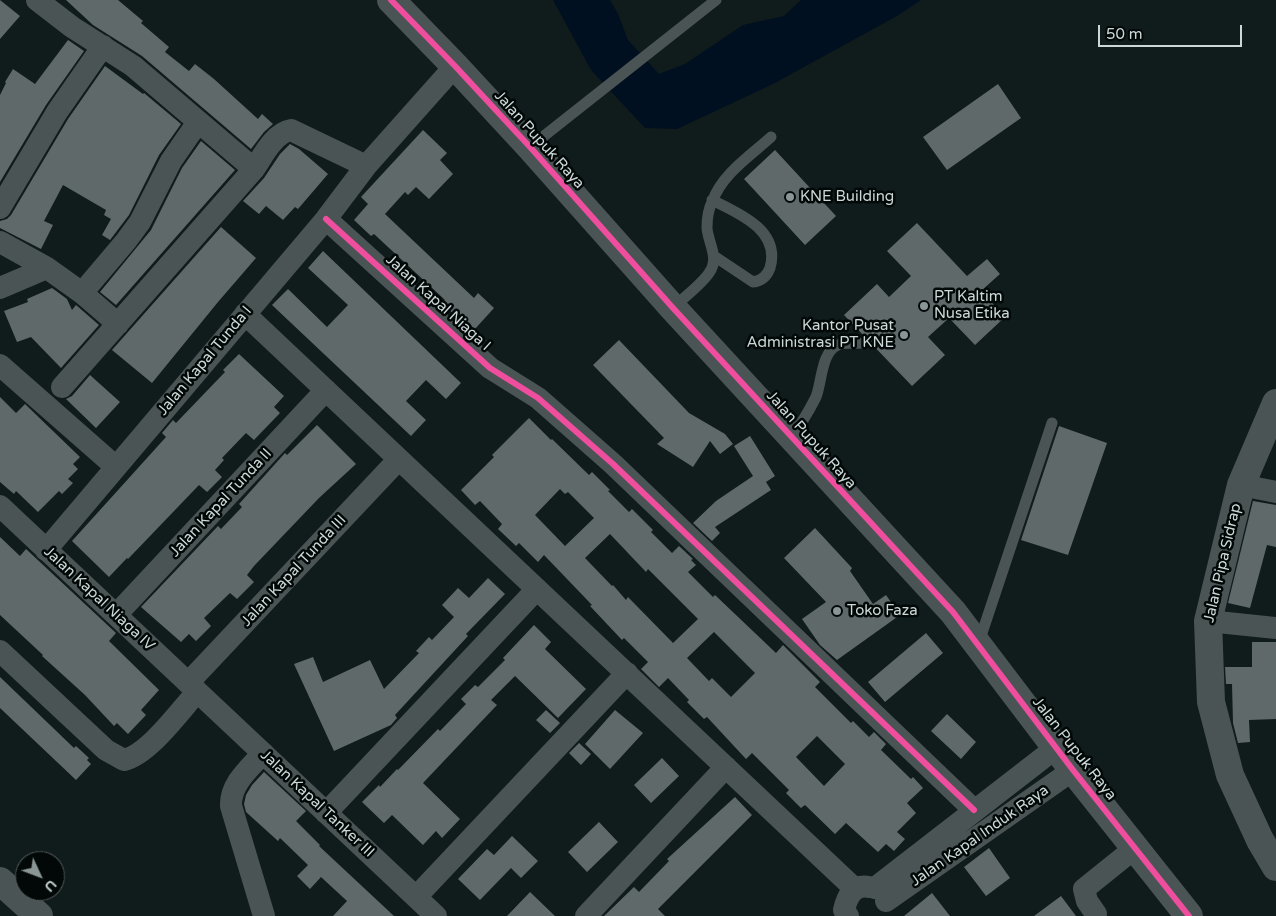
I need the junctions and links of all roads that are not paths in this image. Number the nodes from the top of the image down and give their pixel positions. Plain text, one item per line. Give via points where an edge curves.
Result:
1 (37, 0) edge
2 (391, 0) edge
3 (716, 0) edge
4 (103, 46) junction
5 (455, 66) junction
6 (198, 122) junction
7 (771, 137) dead end
8 (530, 147) junction
9 (364, 168) junction
10 (254, 169) junction
11 (712, 200) junction
12 (0, 208) edge
13 (326, 219) junction
14 (0, 242) edge
15 (714, 256) junction
16 (46, 268) junction
17 (0, 288) edge
18 (82, 293) junction
19 (674, 308) junction
20 (245, 314) junction
21 (118, 324) junction
22 (861, 343) dead end
23 (0, 365) edge
24 (62, 387) dead end
25 (326, 390) junction
26 (1276, 403) edge
27 (1052, 423) dead end
28 (790, 436) junction
29 (399, 459) junction
30 (116, 467) junction
31 (1242, 485) junction
32 (1276, 492) edge
33 (0, 506) edge
34 (46, 550) junction
35 (537, 589) junction
36 (116, 615) junction
37 (1208, 621) junction
38 (1276, 628) edge
39 (978, 645) junction
40 (0, 651) edge
41 (627, 673) junction
42 (193, 688) junction
43 (1056, 747) junction
44 (263, 753) junction
45 (726, 767) junction
46 (1072, 770) junction
47 (974, 810) junction
48 (326, 813) junction
49 (1135, 848) junction
50 (1276, 867) edge
51 (2, 886) edge
52 (416, 897) junction
53 (875, 898) edge
54 (843, 914) edge
55 (1096, 914) dead end
56 (39, 916) edge
57 (264, 916) edge
58 (436, 916) edge
59 (586, 916) edge
60 (1189, 916) edge

1 - 4 street
2 - 5 street, Jalan Pupuk Raya
3 - 8 lane
4 - 6 street via 133,66
4 - 12 street via 57,112
5 - 8 street, Jalan Pupuk Raya
5 - 9 street, Jalan Kapal Tunda I
6 - 10 street
6 - 18 street via 172,161 140,222
7 - 11 lane via 724,179
8 - 19 street, Jalan Pupuk Raya
9 - 10 street via 291,130 276,140
9 - 13 street, Jalan Kapal Tunda I
10 - 21 street
11 - 15 lane via 707,229
11 - 15 lane via 760,228 768,241 770,267 765,277 754,282
13 - 20 street, Jalan Kapal Tunda I
13 - 47 street, Jalan Kapal Niaga I via 490,368 538,398 613,464
14 - 16 street
15 - 19 lane via 709,273
16 - 17 street
16 - 18 street
18 - 21 street
19 - 28 street, Jalan Pupuk Raya
20 - 25 street
20 - 30 street, Jalan Kapal Tunda I
21 - 24 street
22 - 28 lane via 838,344 828,352 817,395 802,424
23 - 30 street
25 - 29 street
25 - 36 street, Jalan Kapal Tunda II
26 - 31 street, Jalan Pipa Sidrap
27 - 39 lane
28 - 39 street, Jalan Pupuk Raya via 952,612
29 - 35 street
29 - 42 street, Jalan Kapal Tunda III
30 - 34 street, Jalan Kapal Tunda I
31 - 32 street
31 - 37 street, Jalan Pipa Sidrap
33 - 34 street, Jalan Kapal Niaga IV
34 - 36 street, Jalan Kapal Niaga IV
35 - 41 street
35 - 48 street
36 - 42 street, Jalan Kapal Niaga IV
37 - 38 street
37 - 50 street, Jalan Pipa Sidrap via 1211,702 1230,775
39 - 43 street, Jalan Pupuk Raya
40 - 42 street, Jalan Kapal Tunda III via 106,750 124,760 134,758 148,746
41 - 45 street
41 - 52 street
42 - 44 street, Jalan Kapal Tanker III
43 - 46 street, Jalan Pupuk Raya
43 - 47 street, Jalan Kapal Induk Raya
44 - 48 street, Jalan Kapal Tanker III
44 - 57 street via 236,783 231,806
45 - 53 street
45 - 59 street
46 - 49 street, Jalan Pupuk Raya
46 - 53 street, Jalan Kapal Induk Raya
47 - 53 street, Jalan Kapal Induk Raya
48 - 52 street, Jalan Kapal Tanker III
49 - 55 street via 1084,890
49 - 60 street, Jalan Pupuk Raya
51 - 56 street
52 - 58 street, Jalan Kapal Tanker III
53 - 54 street via 846,898

